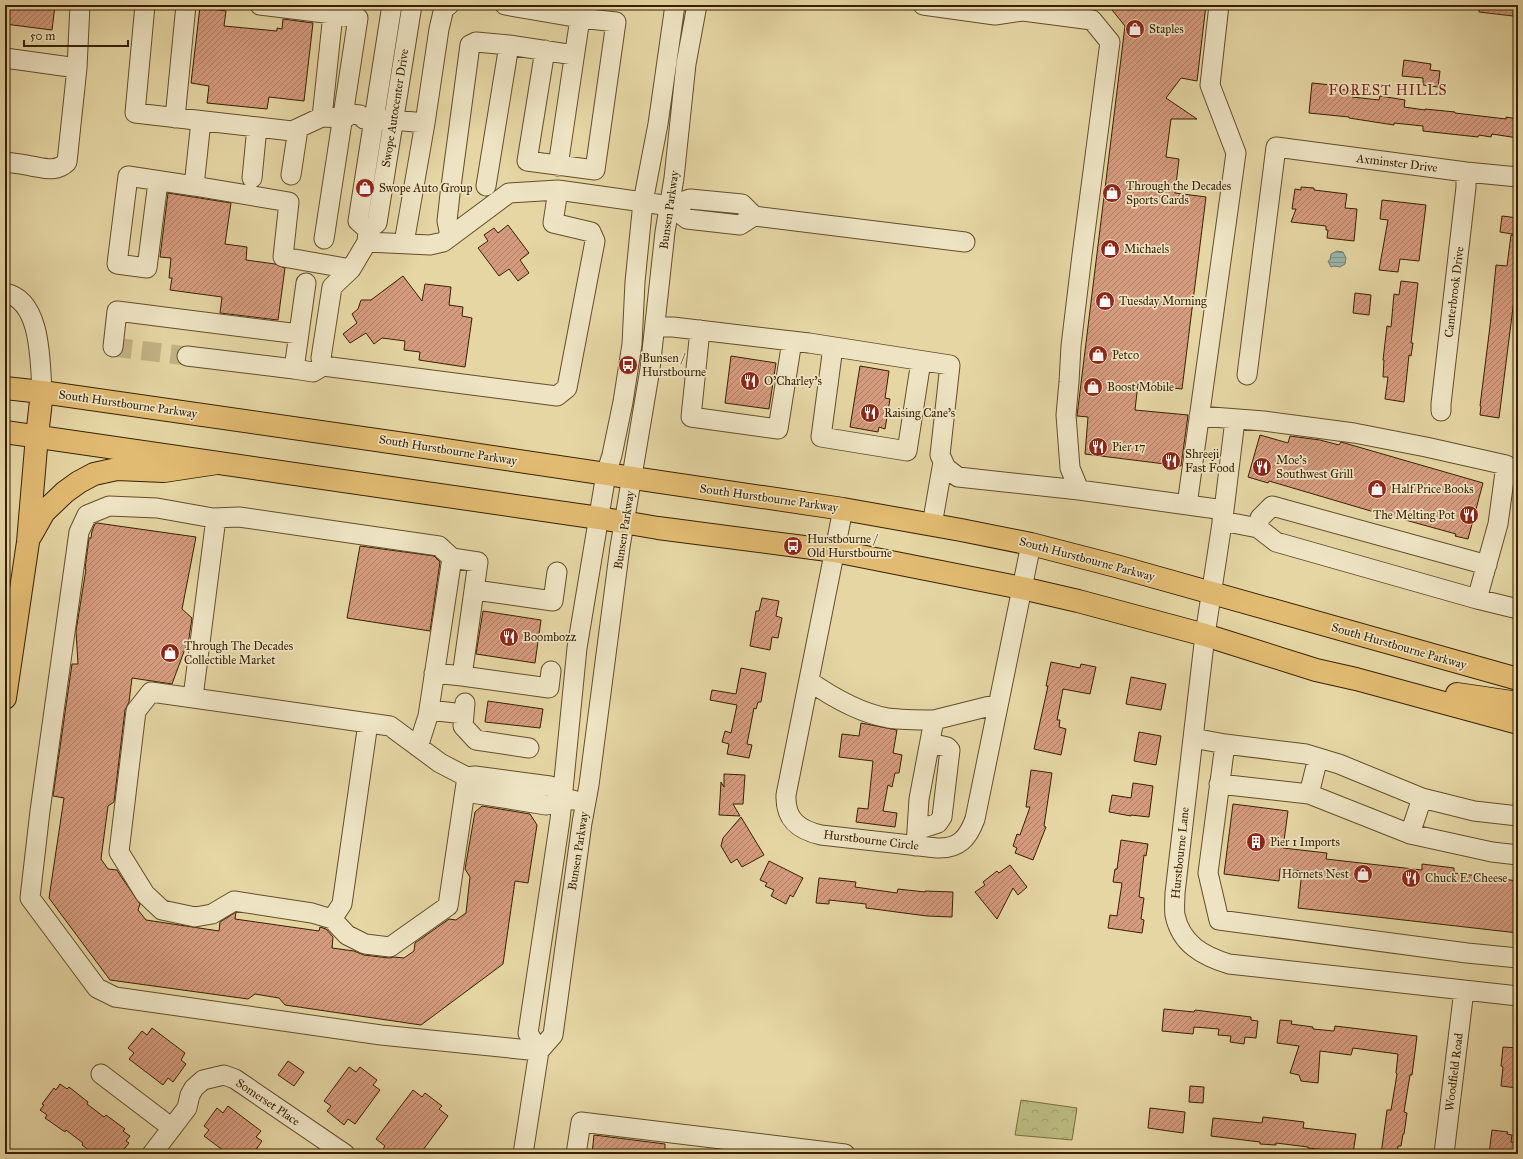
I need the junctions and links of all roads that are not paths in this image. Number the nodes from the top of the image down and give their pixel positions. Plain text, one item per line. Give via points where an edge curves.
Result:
1 (80, 5) edge
2 (145, 5) edge
3 (186, 5) edge
4 (260, 5) edge
5 (392, 5) edge
6 (412, 5) edge
7 (450, 5) edge
8 (507, 5) edge
9 (675, 5) edge
10 (697, 5) edge
11 (923, 5) edge
12 (1219, 5) edge
13 (333, 14) junction
14 (580, 18) junction
15 (509, 45) junction
16 (545, 50) junction
17 (574, 55) junction
18 (5, 58) edge
19 (77, 68) junction
20 (175, 118) junction
21 (322, 118) junction
22 (344, 118) junction
23 (369, 119) junction
24 (393, 120) junction
25 (201, 121) junction
26 (425, 123) junction
27 (257, 127) junction
28 (298, 128) junction
29 (5, 162) edge
30 (558, 166) junction
31 (1466, 172) junction
32 (291, 175) dead end
33 (1518, 177) edge
34 (252, 178) dead end
35 (158, 182) dead end
36 (194, 186) junction
37 (486, 186) dead end
38 (558, 190) junction
39 (642, 202) junction
40 (670, 206) junction
41 (368, 236) junction
42 (450, 236) junction
43 (324, 239) dead end
44 (965, 242) dead end
45 (404, 243) junction
46 (308, 261) junction
47 (351, 269) junction
48 (306, 282) junction
49 (332, 287) junction
50 (5, 293) edge
51 (655, 328) junction
52 (700, 330) junction
53 (299, 334) junction
54 (792, 341) junction
55 (112, 347) dead end
56 (833, 347) junction
57 (187, 356) tunnel mouth
58 (921, 361) junction
59 (323, 366) junction
60 (294, 369) junction
61 (1247, 374) dead end
62 (5, 388) edge
63 (42, 392) junction
64 (1442, 411) dead end
65 (1199, 416) junction
66 (1235, 420) junction
67 (5, 432) edge
68 (37, 436) junction
69 (943, 462) junction
70 (217, 463) junction
71 (606, 474) junction
72 (633, 478) junction
73 (1079, 490) junction
74 (1187, 505) junction
75 (843, 509) junction
76 (1223, 515) junction
77 (216, 518) junction
78 (599, 518) junction
79 (624, 523) junction
80 (932, 525) junction
81 (1258, 528) junction
82 (28, 542) junction
83 (1031, 544) junction
84 (835, 551) junction
85 (452, 558) junction
86 (1486, 565) junction
87 (557, 572) dead end
88 (1022, 588) junction
89 (475, 590) junction
90 (1211, 593) junction
91 (1477, 599) junction
92 (1518, 609) edge
93 (1205, 636) junction
94 (551, 671) dead end
95 (434, 673) junction
96 (462, 676) junction
97 (1356, 679) junction
98 (1518, 679) edge
99 (809, 681) junction
100 (193, 697) junction
101 (5, 698) edge
102 (1518, 703) edge
103 (998, 704) junction
104 (429, 710) junction
105 (934, 720) junction
106 (368, 723) junction
107 (1518, 723) edge
108 (1193, 738) junction
109 (1225, 744) junction
110 (418, 747) junction
111 (529, 748) dead end
112 (1318, 758) junction
113 (1219, 784) junction
114 (466, 785) junction
115 (1309, 794) junction
116 (1422, 798) junction
117 (562, 799) junction
118 (586, 802) junction
119 (1518, 816) edge
120 (1410, 834) junction
121 (916, 838) junction
122 (1518, 856) edge
123 (332, 919) junction
124 (1518, 958) edge
125 (1464, 990) junction
126 (1518, 996) edge
127 (539, 1051) junction
128 (101, 1074) dead end
129 (172, 1128) junction
130 (152, 1154) edge
131 (345, 1154) edge
132 (523, 1154) edge
133 (576, 1154) edge
134 (845, 1154) edge
135 (1444, 1154) edge

1 - 19 street
2 - 20 street via 136,113
3 - 20 street
4 - 13 street
5 - 23 street, Swope Autocenter Drive
6 - 24 street, Swope Autocenter Drive
7 - 26 street via 444,8 439,28
8 - 14 street
9 - 39 street, Bunsen Parkway via 658,124
10 - 40 street, Bunsen Parkway via 686,64
11 - 73 street via 995,15 1023,11 1092,20 1110,42 1068,382 1066,415 1070,468
12 - 65 street via 1210,85 1236,153
13 - 21 street
13 - 22 street via 358,18
14 - 17 street
14 - 30 street via 616,22 595,170
15 - 16 street
15 - 37 street
15 - 42 street via 476,42 470,44 447,221
16 - 17 street
16 - 30 street via 527,161
17 - 30 street
18 - 19 street
19 - 29 street via 67,162 62,168 43,169
20 - 25 street
21 - 22 street
21 - 28 street
22 - 23 street via 351,114
22 - 43 street
23 - 24 street
23 - 41 street, Swope Autocenter Drive via 358,221
24 - 26 street
24 - 41 street, Swope Autocenter Drive via 377,223
25 - 27 street
25 - 36 street
26 - 45 street
27 - 28 street via 292,131
27 - 34 street
28 - 32 street
31 - 33 street, Axminster Drive
31 - 61 street, Axminster Drive via 1276,147
31 - 64 street, Canterbrook Drive
35 - 36 street
36 - 46 street via 289,202 283,257
38 - 39 street
38 - 42 street via 509,193
38 - 59 street via 553,223 591,232 595,241 567,388 557,396
39 - 40 street
39 - 71 street, Bunsen Parkway via 632,344 623,402
40 - 44 street via 687,219 695,220 740,225 754,216
40 - 51 street, Bunsen Parkway
41 - 45 street
41 - 47 street
42 - 45 street via 443,242 430,245
46 - 47 street
46 - 48 street
47 - 49 street
48 - 49 street
48 - 53 street
49 - 59 street via 321,358
50 - 63 street via 12,294 23,304 37,331
51 - 52 street
51 - 72 street, Bunsen Parkway
52 - 54 street
52 - 54 street via 691,417 778,429
53 - 55 street via 117,311
53 - 60 street
54 - 56 street
56 - 58 street
56 - 58 street via 821,437 899,450 907,451
57 - 60 street
58 - 69 street via 950,365 940,455
59 - 60 street via 313,372
62 - 63 main road, South Hurstbourne Parkway
63 - 68 main road
63 - 71 main road, South Hurstbourne Parkway
65 - 66 street
65 - 74 street
66 - 76 street, Hurstbourne Lane
66 - 86 street via 1264,421 1354,433 1506,466 1498,524
67 - 68 main road
68 - 70 main road
68 - 82 main road
69 - 73 street via 946,468 958,477
69 - 80 street
70 - 78 main road
70 - 82 main road via 164,471 117,469 94,474 65,492 44,512
71 - 72 main road, South Hurstbourne Parkway
71 - 78 street, Bunsen Parkway
72 - 75 main road, South Hurstbourne Parkway
72 - 79 street, Bunsen Parkway
73 - 74 street
74 - 76 street
75 - 80 main road, South Hurstbourne Parkway
75 - 84 street, Hurstbourne Circle
76 - 81 street
76 - 90 street, Hurstbourne Lane
77 - 85 street via 239,517 439,546
77 - 100 street
77 - 127 street via 157,508 109,506 87,515 79,532 30,898 97,988 115,997 381,1035
78 - 79 main road
78 - 117 street, Bunsen Parkway via 577,648
79 - 84 main road
79 - 118 street, Bunsen Parkway
80 - 83 main road, South Hurstbourne Parkway
81 - 86 street via 1260,518 1272,506
81 - 91 street via 1276,542
82 - 101 main road
83 - 88 street, Hurstbourne Circle
83 - 90 main road, South Hurstbourne Parkway
84 - 88 main road
84 - 99 street, Hurstbourne Circle
85 - 89 street via 478,562
85 - 95 street
86 - 91 street
87 - 89 street via 553,601
88 - 93 main road
88 - 103 street, Hurstbourne Circle
89 - 96 street
90 - 93 street, Hurstbourne Lane
90 - 98 main road, South Hurstbourne Parkway
91 - 92 street
93 - 97 main road via 1316,670
93 - 108 street, Hurstbourne Lane
94 - 96 street via 549,688
95 - 96 street
95 - 104 street
97 - 102 main road
97 - 107 main road
99 - 105 street via 832,697 886,718
99 - 121 street, Hurstbourne Circle via 786,796 790,818 808,832
100 - 106 street
100 - 123 street via 151,692 136,711 119,852 145,894 162,910 195,917 212,914 234,901 312,913
103 - 105 street
103 - 121 street, Hurstbourne Circle via 971,830 965,839 954,846 944,848
104 - 110 street
104 - 111 street via 465,708 463,726 476,740
105 - 121 street via 919,799
106 - 110 street via 390,726
106 - 123 street via 342,904
108 - 109 street
108 - 125 street, Hurstbourne Lane via 1175,893 1175,914 1179,927 1197,950 1210,958 1229,964
109 - 112 street via 1306,754
109 - 113 street
110 - 114 street
112 - 115 street
112 - 116 street
113 - 115 street
113 - 124 street via 1208,873 1220,920
114 - 117 street via 475,776 550,786
114 - 123 street via 448,906 390,947 366,944 347,935
115 - 120 street
116 - 119 street via 1474,811
116 - 120 street
117 - 118 street
117 - 127 street, Bunsen Parkway via 528,1033
118 - 127 street, Bunsen Parkway via 553,1035
120 - 122 street
125 - 126 street, Hurstbourne Lane
125 - 135 street, Woodfield Road
127 - 132 street
128 - 129 street
129 - 130 street, Somerset Place
129 - 131 street, Somerset Place via 187,1108 194,1088 203,1080 224,1076 236,1079
133 - 134 street via 581,1122

